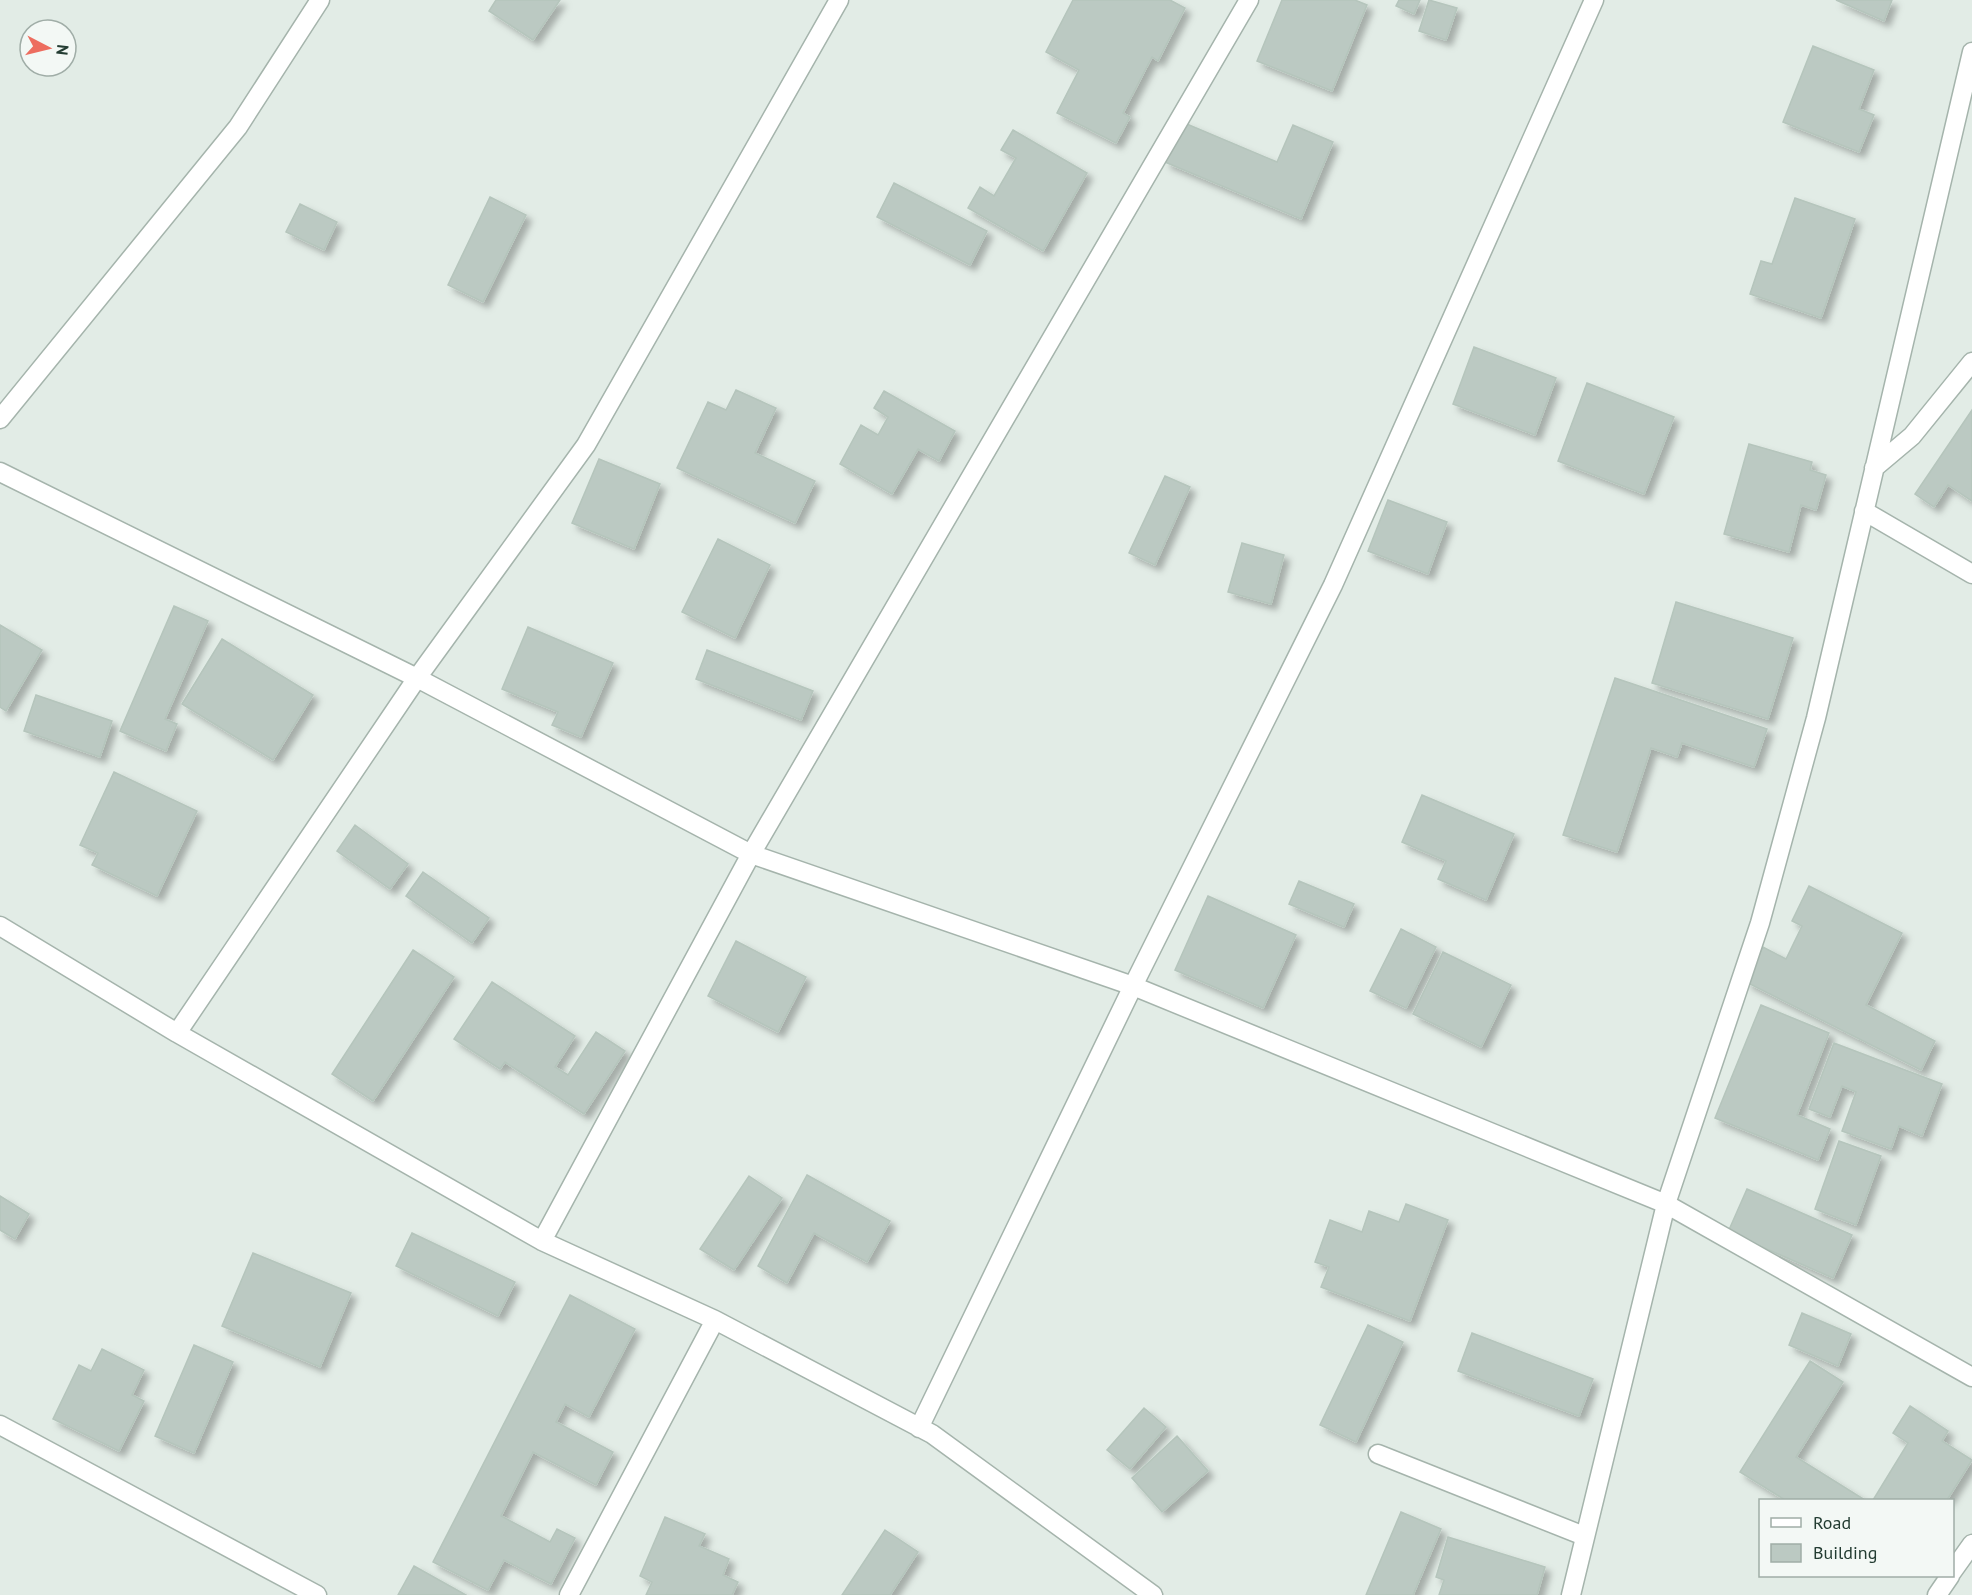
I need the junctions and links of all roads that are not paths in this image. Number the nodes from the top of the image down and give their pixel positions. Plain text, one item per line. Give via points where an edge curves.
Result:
1 (320, 0) edge
2 (839, 0) edge
3 (1249, 0) edge
4 (1594, 0) edge
5 (1972, 52) edge
6 (1972, 362) edge
7 (0, 419) edge
8 (1874, 468) junction
9 (0, 472) edge
10 (1864, 511) junction
11 (1972, 574) edge
12 (417, 678) junction
13 (751, 854) junction
14 (0, 926) edge
15 (1133, 986) junction
16 (177, 1033) junction
17 (1666, 1204) junction
18 (542, 1241) junction
19 (715, 1320) junction
20 (1972, 1377) edge
21 (0, 1425) edge
22 (919, 1428) junction
23 (1378, 1454) dead end
24 (1584, 1536) junction
25 (1972, 1544) edge
26 (1954, 1570) edge
27 (1949, 1577) edge
28 (317, 1595) edge
29 (569, 1595) edge
30 (1153, 1595) edge
31 (1571, 1595) edge
32 (1937, 1595) edge

1 - 7 street via 238,127
2 - 12 street via 586,445
3 - 13 street
4 - 15 street via 1333,585
5 - 8 street
6 - 8 street via 1912,436
8 - 10 street
9 - 12 street
10 - 11 street
10 - 17 street via 1816,718 1760,923
12 - 13 street
12 - 16 street
13 - 15 street
13 - 18 street
14 - 16 street
15 - 17 street
15 - 22 street
16 - 18 street
17 - 20 street
17 - 24 street
18 - 19 street
19 - 22 street
19 - 29 street
21 - 28 street
22 - 30 street
23 - 24 street
24 - 31 street
25 - 26 street
27 - 32 street

